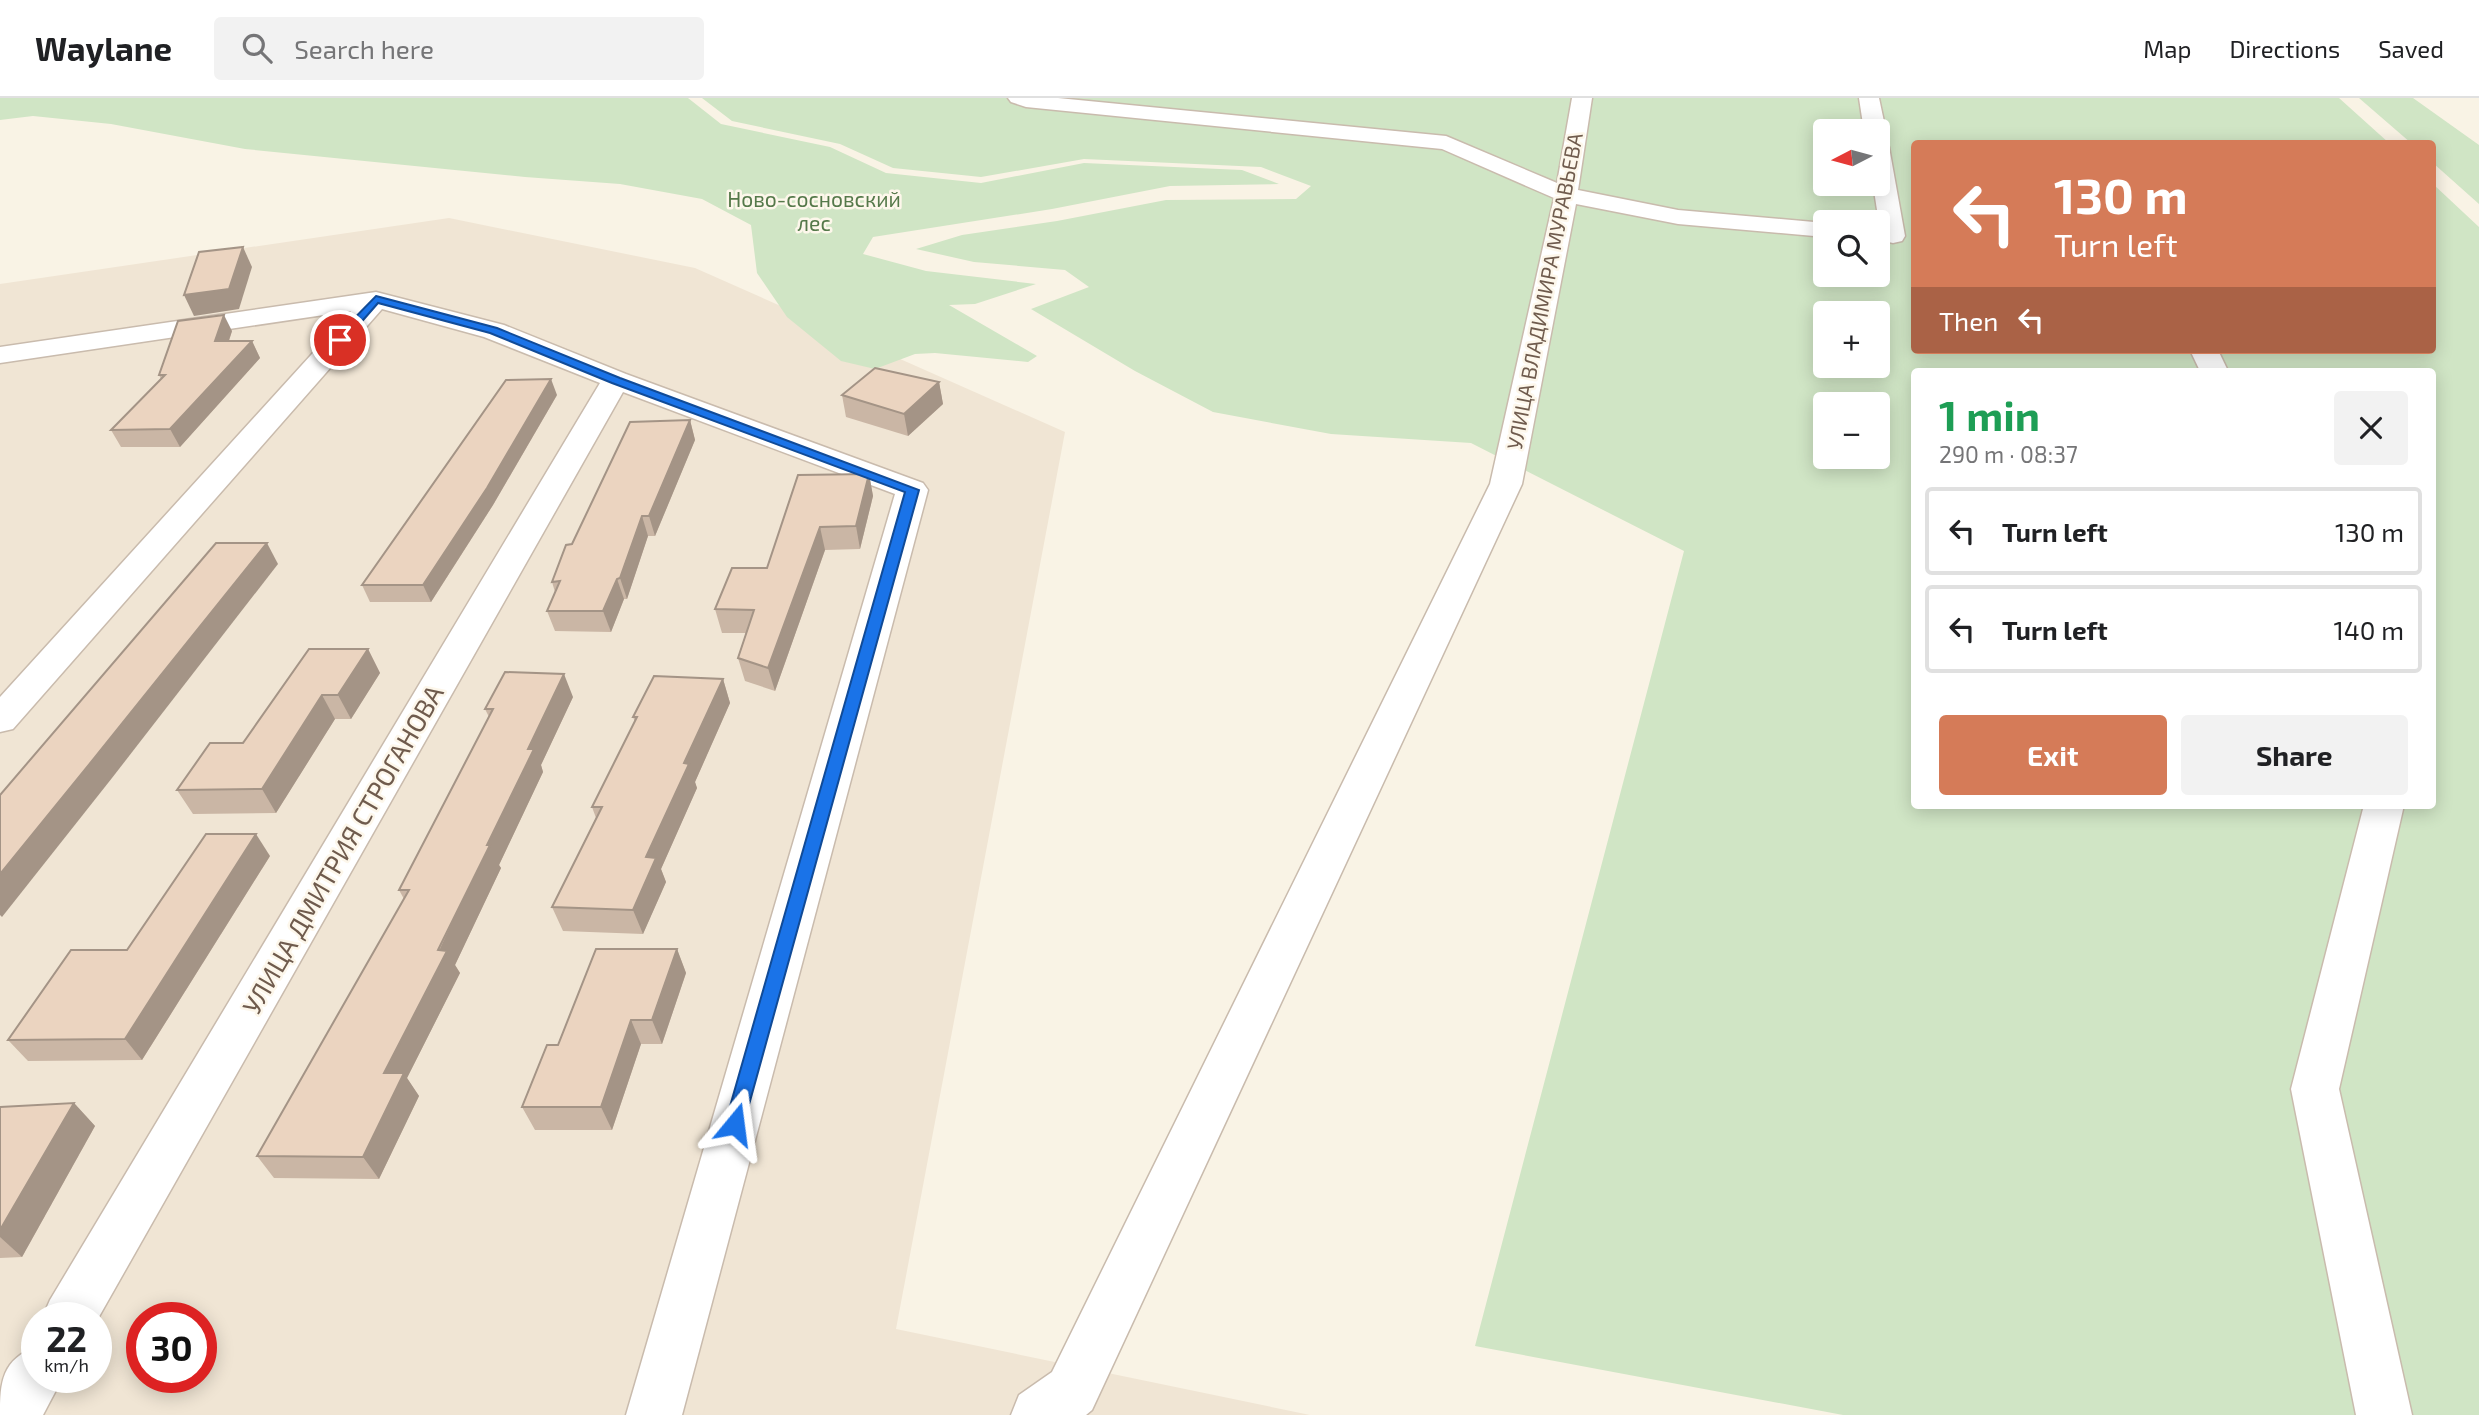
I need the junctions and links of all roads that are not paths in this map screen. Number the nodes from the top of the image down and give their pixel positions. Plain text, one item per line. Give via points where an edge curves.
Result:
1 (1582, 98) edge
2 (1869, 98) edge
3 (1025, 99) edge
4 (1873, 119) edge
5 (1566, 194) junction
6 (1887, 196) edge
7 (1813, 229) edge
8 (1895, 236) edge
9 (376, 299) junction
10 (0, 355) edge
11 (616, 380) junction
12 (0, 720) edge
13 (2383, 809) edge
14 (78, 1302) edge
15 (25, 1393) edge
16 (12, 1415) edge
17 (654, 1415) edge
18 (1039, 1415) edge
19 (2384, 1415) edge

1 - 5 street, УЛИЦА ВЛАДИМИРА МУРАВЬЕВА
2 - 4 street
3 - 5 street via 1294,117 1446,143
5 - 7 street via 1678,217
5 - 18 street, УЛИЦА ВЛАДИМИРА МУРАВЬЕВА via 1506,484 1072,1391
6 - 8 street
9 - 10 street
9 - 11 street via 494,331
9 - 12 street
11 - 14 street, УЛИЦА ДМИТРИЯ СТРОГАНОВА
11 - 17 street via 912,490
13 - 19 street via 2315,1088
15 - 16 street

